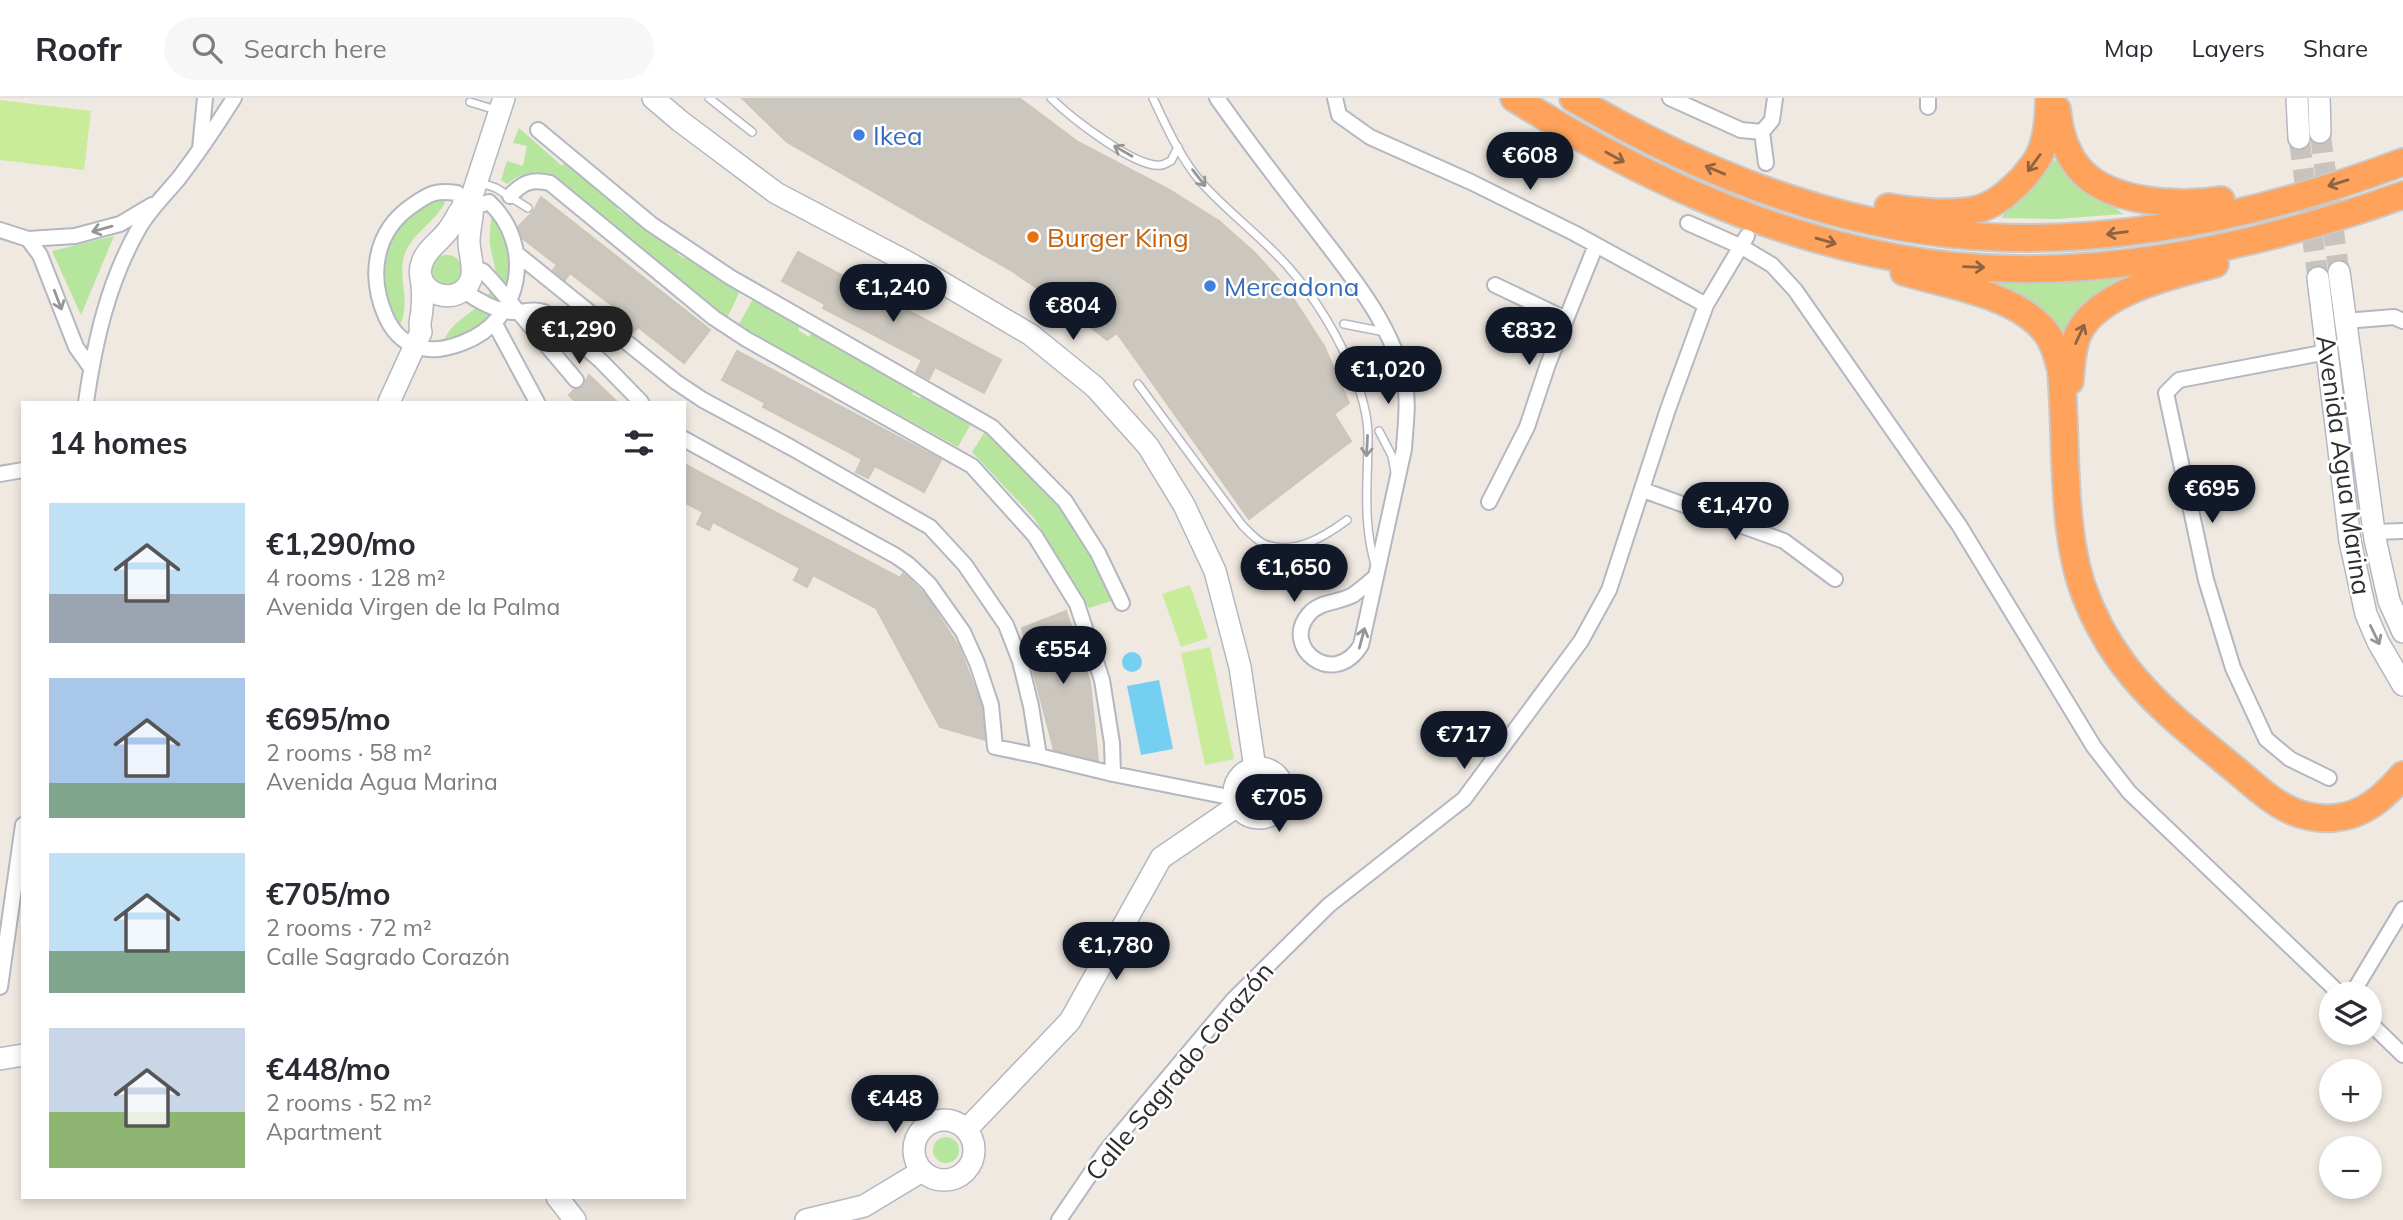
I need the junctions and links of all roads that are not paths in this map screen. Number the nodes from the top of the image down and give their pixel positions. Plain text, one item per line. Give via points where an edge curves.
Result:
1 (205, 98) edge
2 (234, 98) edge
3 (653, 98) edge
4 (709, 98) edge
5 (1051, 98) edge
6 (1153, 98) edge
7 (1217, 98) edge
8 (1335, 98) edge
9 (1514, 98) edge
10 (1573, 98) edge
11 (1670, 98) edge
12 (1775, 98) edge
13 (2049, 98) edge
14 (2056, 98) edge
15 (2297, 98) edge
16 (2319, 98) edge
17 (470, 102) dead end
18 (502, 104) edge
19 (538, 131) dead end
20 (751, 132) dead end
21 (1762, 132) junction
22 (2320, 132) tunnel mouth
23 (2299, 138) tunnel mouth
24 (1178, 147) junction
25 (200, 151) junction
26 (2403, 162) edge
27 (1766, 163) dead end
28 (1778, 194) junction
29 (2403, 195) edge
30 (510, 196) junction
31 (471, 198) junction
32 (2292, 198) junction
33 (162, 199) junction
34 (528, 208) dead end
35 (1688, 223) dead end
36 (2301, 228) junction
37 (0, 230) edge
38 (28, 239) junction
39 (1744, 242) junction
40 (1597, 245) junction
41 (432, 248) junction
42 (1858, 250) junction
43 (516, 253) junction
44 (472, 265) junction
45 (2339, 272) tunnel mouth
46 (421, 277) junction
47 (2318, 278) tunnel mouth
48 (1495, 285) dead end
49 (462, 291) junction
50 (1706, 305) junction
51 (511, 308) junction
52 (1566, 319) junction
53 (2345, 321) junction
54 (2403, 321) edge
55 (495, 324) junction
56 (1344, 324) dead end
57 (1387, 332) junction
58 (418, 339) junction
59 (2327, 352) junction
60 (91, 368) junction
61 (576, 380) dead end
62 (1139, 384) dead end
63 (86, 401) edge
64 (389, 401) edge
65 (536, 401) edge
66 (640, 401) edge
67 (1379, 431) dead end
68 (686, 440) edge
69 (2066, 450) junction
70 (21, 470) edge
71 (0, 474) edge
72 (1396, 480) junction
73 (1643, 490) junction
74 (1489, 502) dead end
75 (1347, 520) dead end
76 (2403, 531) edge
77 (2374, 532) junction
78 (1375, 574) junction
79 (1835, 579) dead end
80 (1122, 603) dead end
81 (2403, 632) edge
82 (2403, 685) edge
83 (1039, 756) junction
84 (1255, 768) junction
85 (1113, 774) junction
86 (2329, 778) dead end
87 (2398, 783) edge
88 (1235, 802) junction
89 (21, 839) edge
90 (2403, 909) edge
91 (2327, 982) edge
92 (2359, 982) edge
93 (0, 987) edge
94 (2382, 1035) edge
95 (21, 1055) edge
96 (2403, 1055) edge
97 (0, 1059) edge
98 (966, 1130) junction
99 (922, 1171) junction
100 (559, 1199) edge
101 (575, 1220) edge
102 (806, 1220) edge
103 (1059, 1220) edge

1 - 25 street
2 - 25 street
3 - 84 street via 776,193 909,263 1031,335 1095,387 1148,446 1185,505 1215,571 1240,667
4 - 20 lane
24 -> 5 lane via 1171,161 1160,166 1143,162 1089,129
6 - 24 lane
7 - 57 street via 1370,299
8 - 40 street via 1339,115 1370,137
9 -> 42 highway via 1681,190 1762,222
28 -> 10 highway via 1692,160
11 - 21 street via 1741,130
12 - 21 street via 1772,120
13 -> 28 highway via 2041,154 2017,184 1988,206 1904,210
14 - 32 highway via 2061,136 2069,155 2100,187 2164,203 2269,194
15 - 23 street
16 - 22 street
17 - 18 lane
18 - 31 street
19 - 80 street via 651,224 730,277 992,427 1065,501
21 - 27 street
24 -> 78 lane via 1199,179 1304,287 1350,366 1368,435 1368,544
25 - 33 street
26 -> 32 highway
32 -> 28 highway via 2172,226 2040,238 1950,234 1882,223
29 - 36 highway
30 - 31 lane via 496,188
30 - 34 lane
30 - 85 street via 529,181 550,183 714,318 972,466 1035,536 1077,604 1102,680
31 - 41 street
31 - 43 street via 489,202 500,213
31 - 44 street
31 - 58 street via 439,190 432,193 392,223 382,240 376,286 382,309 401,339
33 -> 38 street via 120,224 75,236
33 - 60 street via 140,225 116,272
35 - 39 street
42 -> 36 highway via 1965,267 2059,269 2194,253
69 -> 36 highway via 2073,351 2088,319 2147,284 2267,250
37 - 38 street
38 -> 60 street via 40,255 76,347
39 - 50 street, Calle Sagrado Corazón
39 - 91 street via 1795,290 1959,525 2114,774
40 - 50 street
40 - 52 street
41 - 44 street via 456,246
41 - 46 street via 422,261
42 - 69 highway via 1895,270 1994,298 2037,323 2054,347 2061,370
43 - 51 street
43 - 83 street via 703,400 930,527 965,565 1006,625 1020,661
44 - 49 street via 471,280
44 - 51 street via 483,271
45 - 53 street, Avenida Agua Marina
46 - 49 street via 437,295
46 - 58 street
47 - 59 street, Avenida Agua Marina
48 - 52 street
49 - 51 street
49 - 58 street
50 - 73 street, Calle Sagrado Corazón
51 - 55 street
51 - 61 street
51 - 66 street via 544,312
52 - 74 street via 1527,427
53 - 54 street via 2394,317
53 - 77 street, Avenida Agua Marina
55 - 58 street via 449,348 432,350
55 - 65 street
56 - 57 lane
57 - 72 street via 1405,385 1404,449
58 - 64 street
59 -> 82 street, Avenida Agua Marina via 2361,600
59 - 86 street via 2179,380 2165,393 2206,580 2232,668 2266,738 2290,759
60 - 63 street
62 - 75 lane via 1242,525 1263,544 1290,548 1322,539
67 - 72 lane via 1392,456
68 - 83 street via 909,565 942,600 963,632 991,705 995,747
69 - 87 highway via 2071,530 2082,584 2096,622 2141,686 2265,794 2291,810 2316,817 2351,815 2365,810
70 - 71 street
72 - 78 street
73 - 79 street via 1784,541
73 - 103 street, Calle Sagrado Corazón via 1609,590 1581,641 1464,800 1329,905 1233,1000 1106,1151
76 - 77 street
77 - 81 street, Avenida Agua Marina via 2389,601
78 -> 78 street via 1351,596 1307,615 1302,624 1308,655 1326,665 1337,665 1355,655
83 - 85 street
84 - 88 street via 1241,775 1234,790
84 - 88 street via 1278,777 1283,792 1279,808 1257,818 1242,812
85 - 88 street
88 - 98 street via 1161,859 1070,1021
89 - 93 street
90 - 92 street
94 - 96 street
95 - 97 street
98 - 99 street via 974,1149 968,1168 940,1180
98 - 99 street via 940,1120 923,1128 914,1154
99 - 102 street via 864,1206
100 - 101 street

